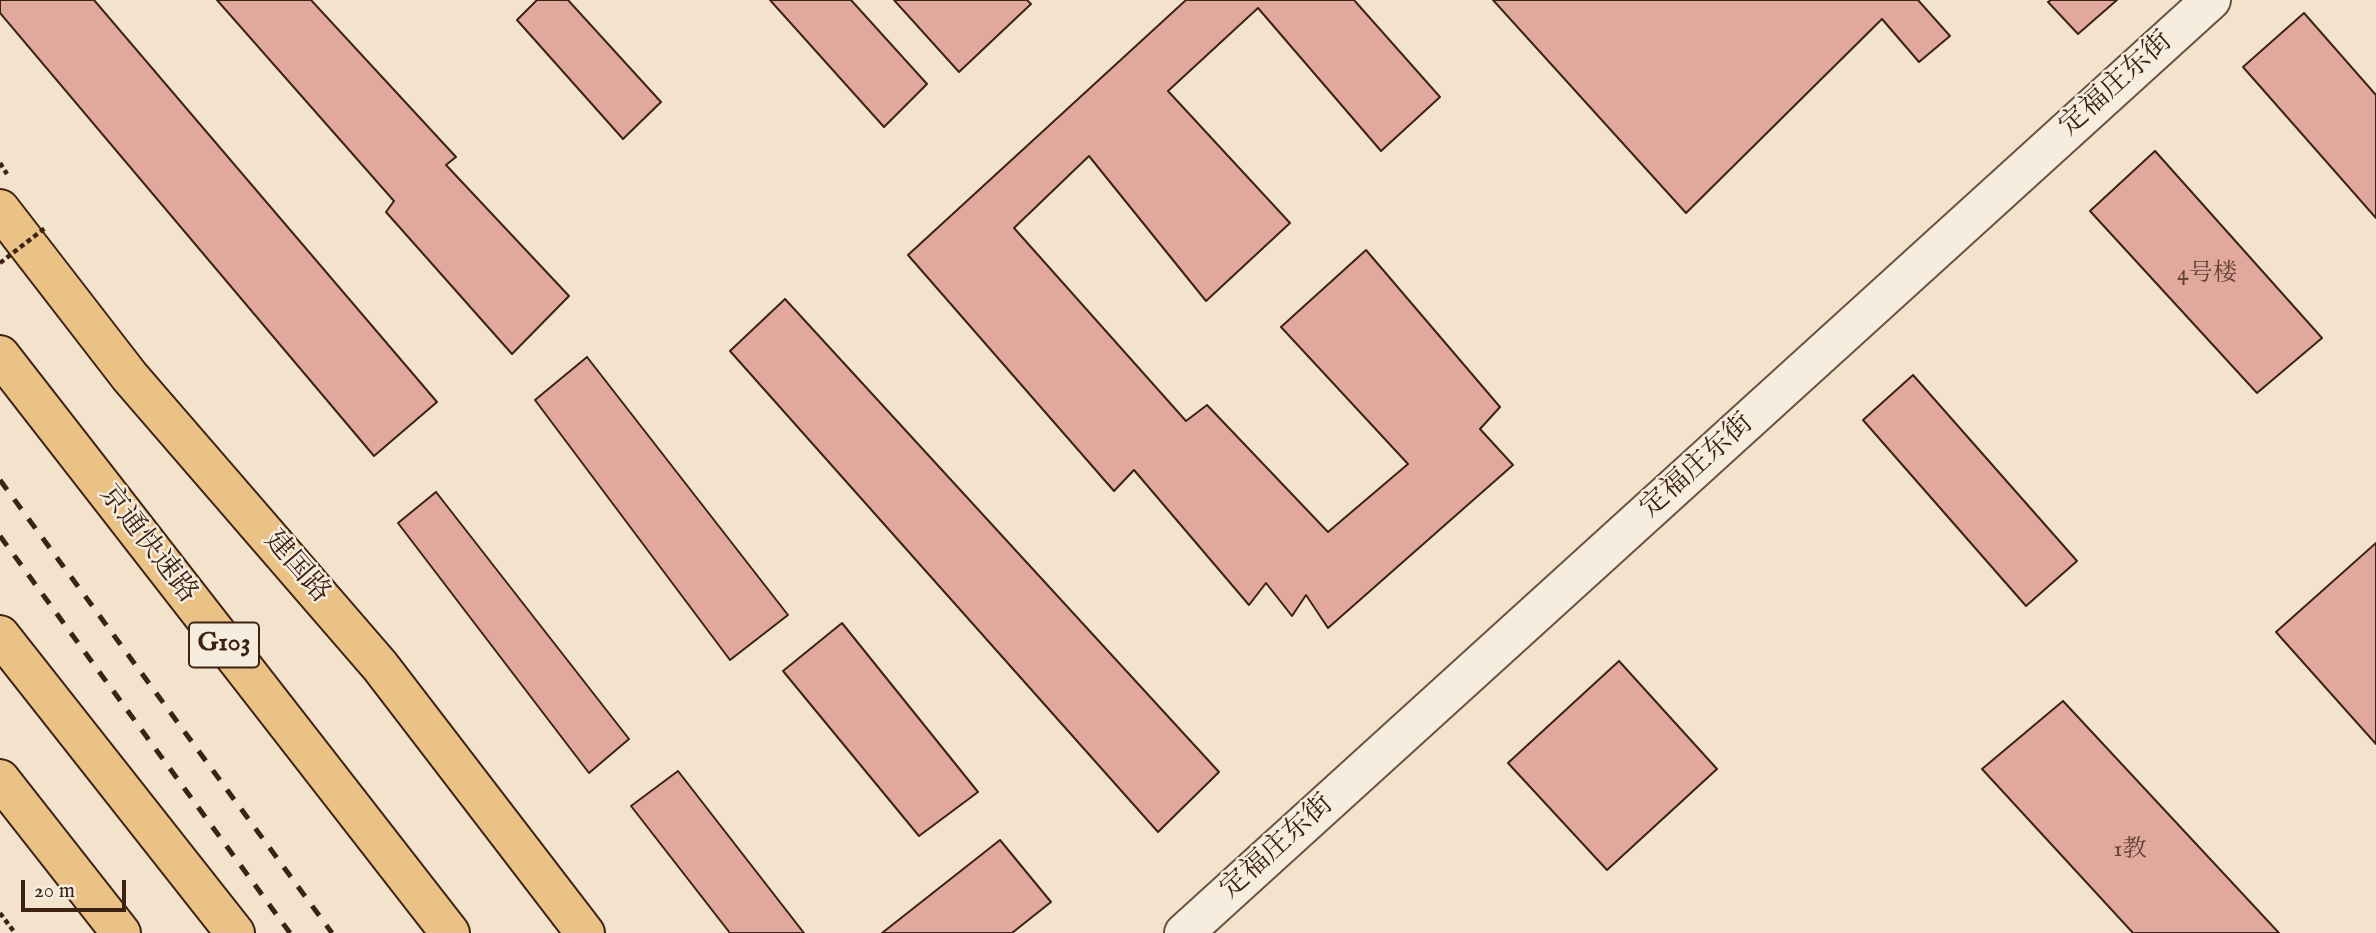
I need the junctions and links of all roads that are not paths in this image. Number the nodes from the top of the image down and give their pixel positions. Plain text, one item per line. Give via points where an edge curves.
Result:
1 (2211, 0) edge
2 (0, 209) edge
3 (0, 355) edge
4 (0, 635) edge
5 (0, 779) edge
6 (121, 933) edge
7 (235, 933) edge
8 (450, 933) edge
9 (585, 933) edge
10 (1184, 933) edge

1 - 10 street, 定福庄东街
2 - 9 main road, 建国路 via 130,377 380,666
3 - 8 main road, 京通快速路 / G103
4 - 7 main road
5 - 6 main road

